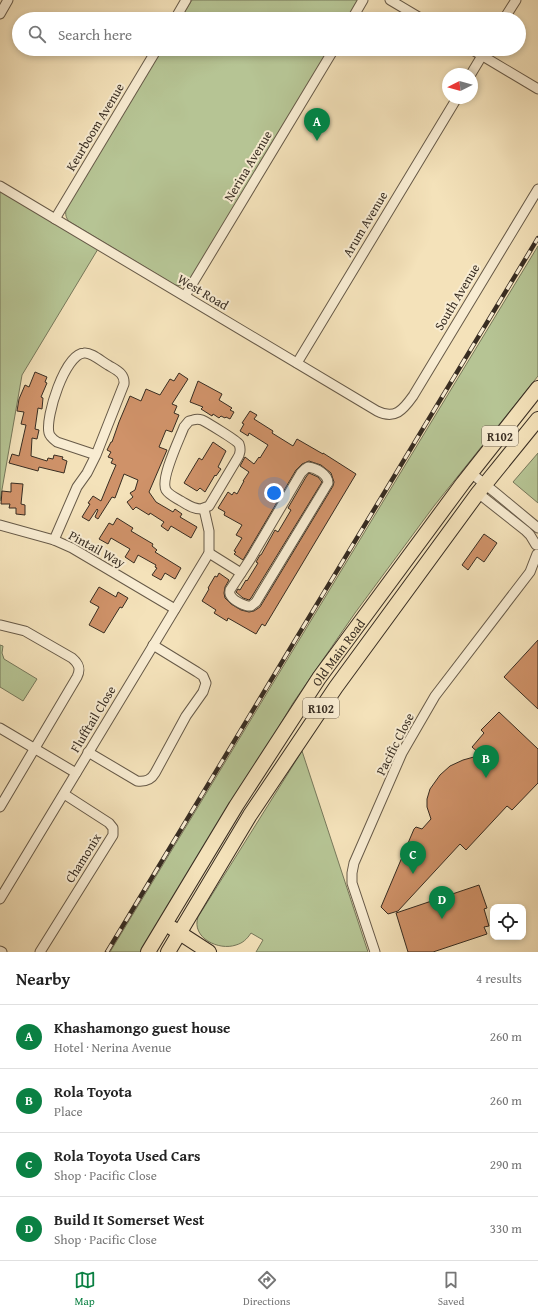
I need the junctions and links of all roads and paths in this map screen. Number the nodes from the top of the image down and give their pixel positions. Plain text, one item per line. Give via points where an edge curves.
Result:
1 (8, 0) edge
2 (186, 0) edge
3 (364, 0) edge
4 (390, 0) edge
5 (516, 0) edge
6 (179, 12) edge
7 (356, 12) edge
8 (410, 12) edge
9 (508, 12) edge
10 (0, 14) edge
11 (153, 56) edge
12 (330, 56) edge
13 (482, 56) edge
14 (490, 56) edge
15 (475, 68) edge
16 (538, 89) edge
17 (453, 104) edge
18 (0, 186) edge
19 (538, 189) edge
20 (55, 219) junction
21 (185, 296) junction
22 (297, 363) junction
23 (538, 388) edge
24 (395, 414) joint
25 (538, 419) edge
26 (96, 455) junction
27 (471, 473) junction
28 (482, 488) junction
29 (204, 509) junction
30 (0, 525) edge
31 (538, 528) edge
32 (54, 540) junction
33 (537, 548) edge
34 (209, 553) junction
35 (538, 567) edge
36 (530, 572) junction
37 (241, 573) junction
38 (175, 609) junction
39 (1, 625) edge
40 (153, 645) junction
41 (0, 728) edge
42 (35, 749) junction
43 (88, 752) junction
44 (76, 773) junction
45 (64, 794) junction
46 (0, 807) edge
47 (0, 899) edge
48 (164, 924) junction
49 (179, 933) junction
50 (40, 952) edge
51 (148, 952) edge
52 (168, 952) edge
53 (209, 952) edge
54 (375, 952) edge

1 - 10 street
2 - 6 street
3 - 7 street
4 - 8 street
5 - 9 street
11 - 20 street, Keurboom Avenue
12 - 21 street, Nerina Avenue
13 - 15 street
14 - 16 street
17 - 22 street, Arum Avenue
18 - 20 street, West Road
19 - 24 street, South Avenue via 413,396 405,408
20 - 21 street, West Road
21 - 22 street, West Road
22 - 24 street, West Road via 377,411
23 - 27 main road, Old Main Road / R102
25 - 28 main road, Old Main Road / R102
26 - 26 street via 123,389 124,380 120,372 85,352 74,357 63,375 50,417 49,431 57,442
26 - 32 street via 88,473 77,487
27 - 28 street
27 - 48 main road, Old Main Road / R102 via 319,678
28 - 31 street
28 - 33 street via 530,535
28 - 49 main road, Old Main Road / R102 via 336,686 250,815
29 - 29 street via 191,507 171,495 164,482 184,427 193,420 206,422 236,441 240,448 237,459 209,506
29 - 34 street via 209,531
30 - 32 street, Pintail Way
32 - 38 street, Pintail Way
33 - 36 street
34 - 37 street
34 - 38 street, Flufftail Close
35 - 36 street
36 - 54 street, Pacific Close via 435,696 402,753 354,863 352,883
37 - 37 street via 303,470 310,467 326,476 326,486 256,602 251,606 245,606 230,595 230,590
38 - 40 street, Flufftail Close
39 - 42 street via 30,633 72,658 79,666 77,678
40 - 43 street, Flufftail Close
40 - 43 street via 198,672 206,683 155,773 149,780 137,780
41 - 42 street
42 - 44 street
42 - 46 street
43 - 44 street, Flufftail Close
44 - 45 street, Flufftail Close
45 - 47 street, Flufftail Close
45 - 50 street, Chamonix via 109,823 113,828 113,835
48 - 49 main road
48 - 51 main road, Old Main Road / R102
49 - 52 main road, Old Main Road / R102
49 - 53 main road

